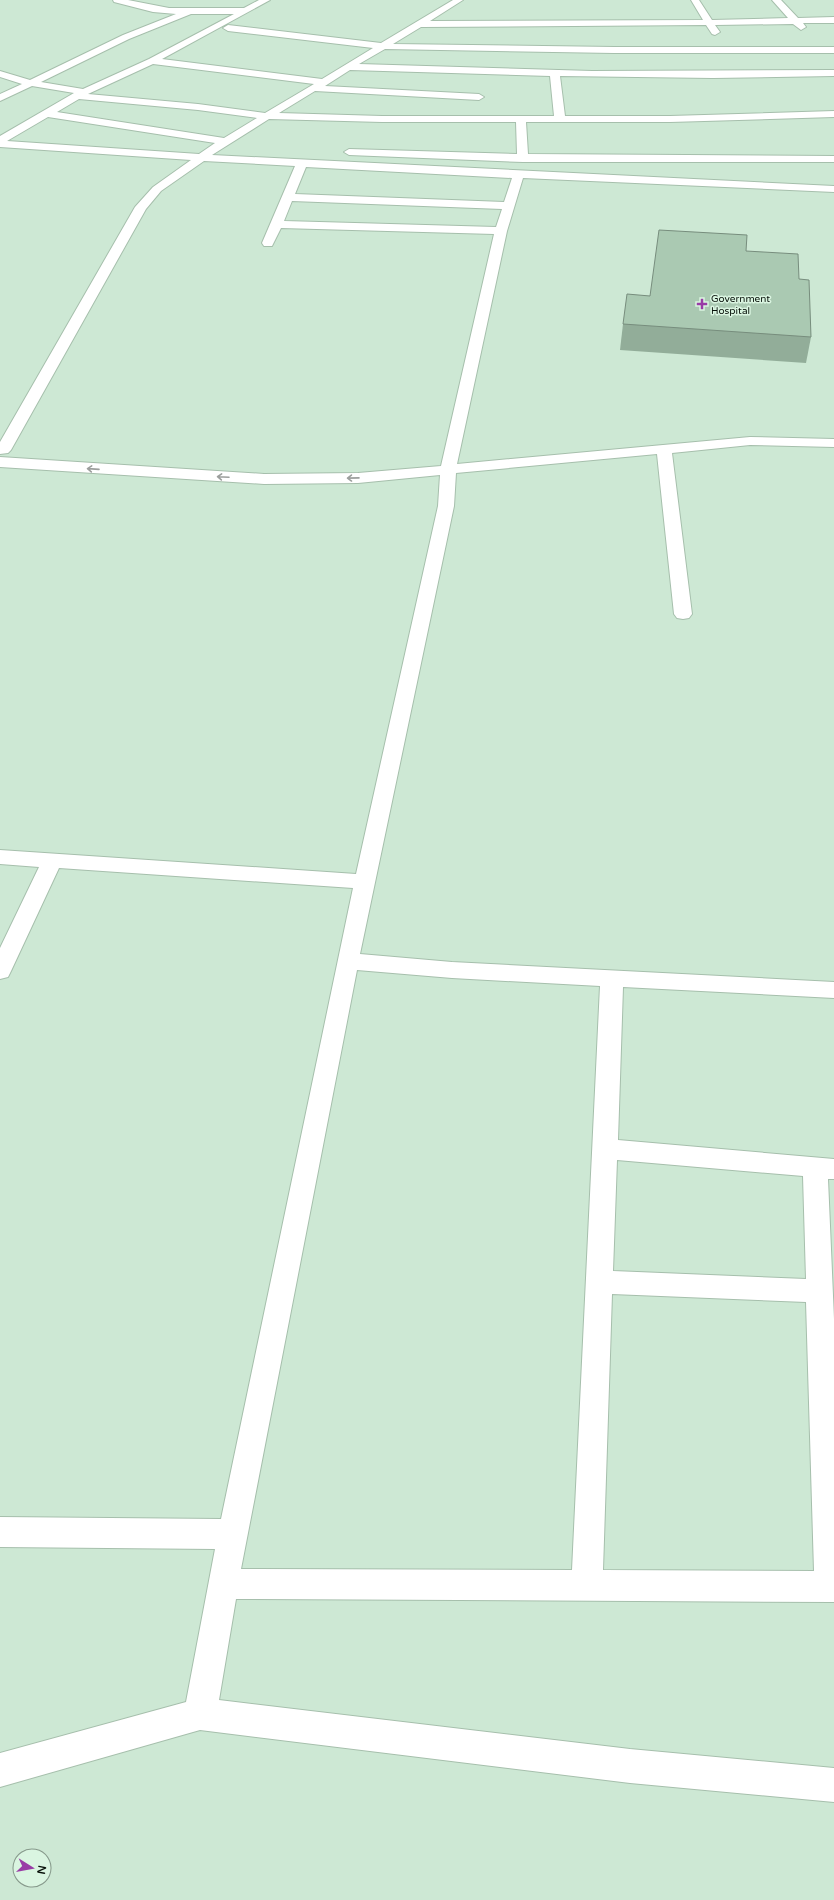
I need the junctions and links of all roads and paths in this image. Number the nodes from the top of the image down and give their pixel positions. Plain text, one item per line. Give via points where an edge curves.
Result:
1 (117, 0) edge
2 (266, 0) edge
3 (459, 0) edge
4 (695, 0) edge
5 (776, 0) edge
6 (246, 11) junction
7 (188, 12) junction
8 (795, 20) junction
9 (834, 20) edge
10 (708, 23) junction
11 (420, 24) junction
12 (228, 28) dead end
13 (382, 46) junction
14 (729, 50) junction
15 (822, 50) junction
16 (834, 50) edge
17 (830, 59) dead end
18 (152, 61) junction
19 (349, 67) junction
20 (834, 73) edge
21 (0, 74) edge
22 (555, 74) junction
23 (31, 83) junction
24 (319, 85) junction
25 (81, 94) junction
26 (479, 96) dead end
27 (0, 98) edge
28 (47, 114) junction
29 (834, 114) edge
30 (266, 116) junction
31 (521, 119) junction
32 (560, 119) junction
33 (0, 143) edge
34 (220, 144) junction
35 (239, 148) dead end
36 (337, 152) dead end
37 (199, 159) junction
38 (834, 159) edge
39 (302, 164) junction
40 (520, 167) junction
41 (834, 189) edge
42 (288, 197) junction
43 (509, 206) junction
44 (276, 224) junction
45 (501, 231) junction
46 (268, 242) dead end
47 (834, 443) edge
48 (664, 450) junction
49 (1, 454) edge
50 (448, 470) junction
51 (683, 614) dead end
52 (0, 857) edge
53 (52, 861) junction
54 (365, 882) junction
55 (348, 961) junction
56 (0, 971) edge
57 (612, 978) junction
58 (834, 990) edge
59 (606, 1149) junction
60 (824, 1168) edge
61 (600, 1282) junction
62 (819, 1290) junction
63 (0, 1532) edge
64 (233, 1534) junction
65 (223, 1584) junction
66 (587, 1585) junction
67 (832, 1587) edge
68 (200, 1714) junction
69 (0, 1770) edge
70 (834, 1785) edge

1 - 7 street via 153,9
2 - 6 street
3 - 11 street
4 - 10 street
5 - 8 street
6 - 7 street
6 - 18 street
7 - 23 street via 126,37
8 - 9 street
8 - 10 street
8 - 15 street
10 - 11 street
10 - 14 street
11 - 13 street
12 - 13 street
13 - 14 street
13 - 19 street
14 - 15 street
15 - 16 street
15 - 17 street
18 - 24 street
18 - 25 street
19 - 22 street
19 - 24 street
20 - 22 street via 712,76
21 - 23 street
22 - 32 street
23 - 25 street
23 - 27 street
24 - 26 street
24 - 30 street
25 - 28 street
25 - 30 street
28 - 33 street
28 - 34 street
29 - 32 street via 670,119
30 - 31 street
30 - 34 street
31 - 32 street
31 - 40 street
33 - 37 street
34 - 35 street
34 - 37 street
36 - 40 street
37 - 39 street
37 - 49 street via 157,189 141,207
38 - 40 street via 645,160
39 - 40 street
39 - 42 street
40 - 41 street
40 - 43 street
42 - 43 street
42 - 44 street
43 - 45 street
44 - 45 street
44 - 46 street
45 - 50 street
47 - 48 street via 750,441
48 - 50 street
48 - 51 street
49 - 50 street via 167,474 264,479 358,478
50 - 54 street via 446,506
52 - 53 street
53 - 54 street
53 - 56 street
54 - 55 street
55 - 57 street via 452,970
55 - 64 street
57 - 58 street
57 - 59 street
59 - 60 street
59 - 61 street
60 - 62 street
61 - 62 street
61 - 66 street
62 - 67 street
63 - 64 street
64 - 65 street
65 - 66 street
65 - 68 street
66 - 67 street
68 - 69 street
68 - 70 street via 630,1766

